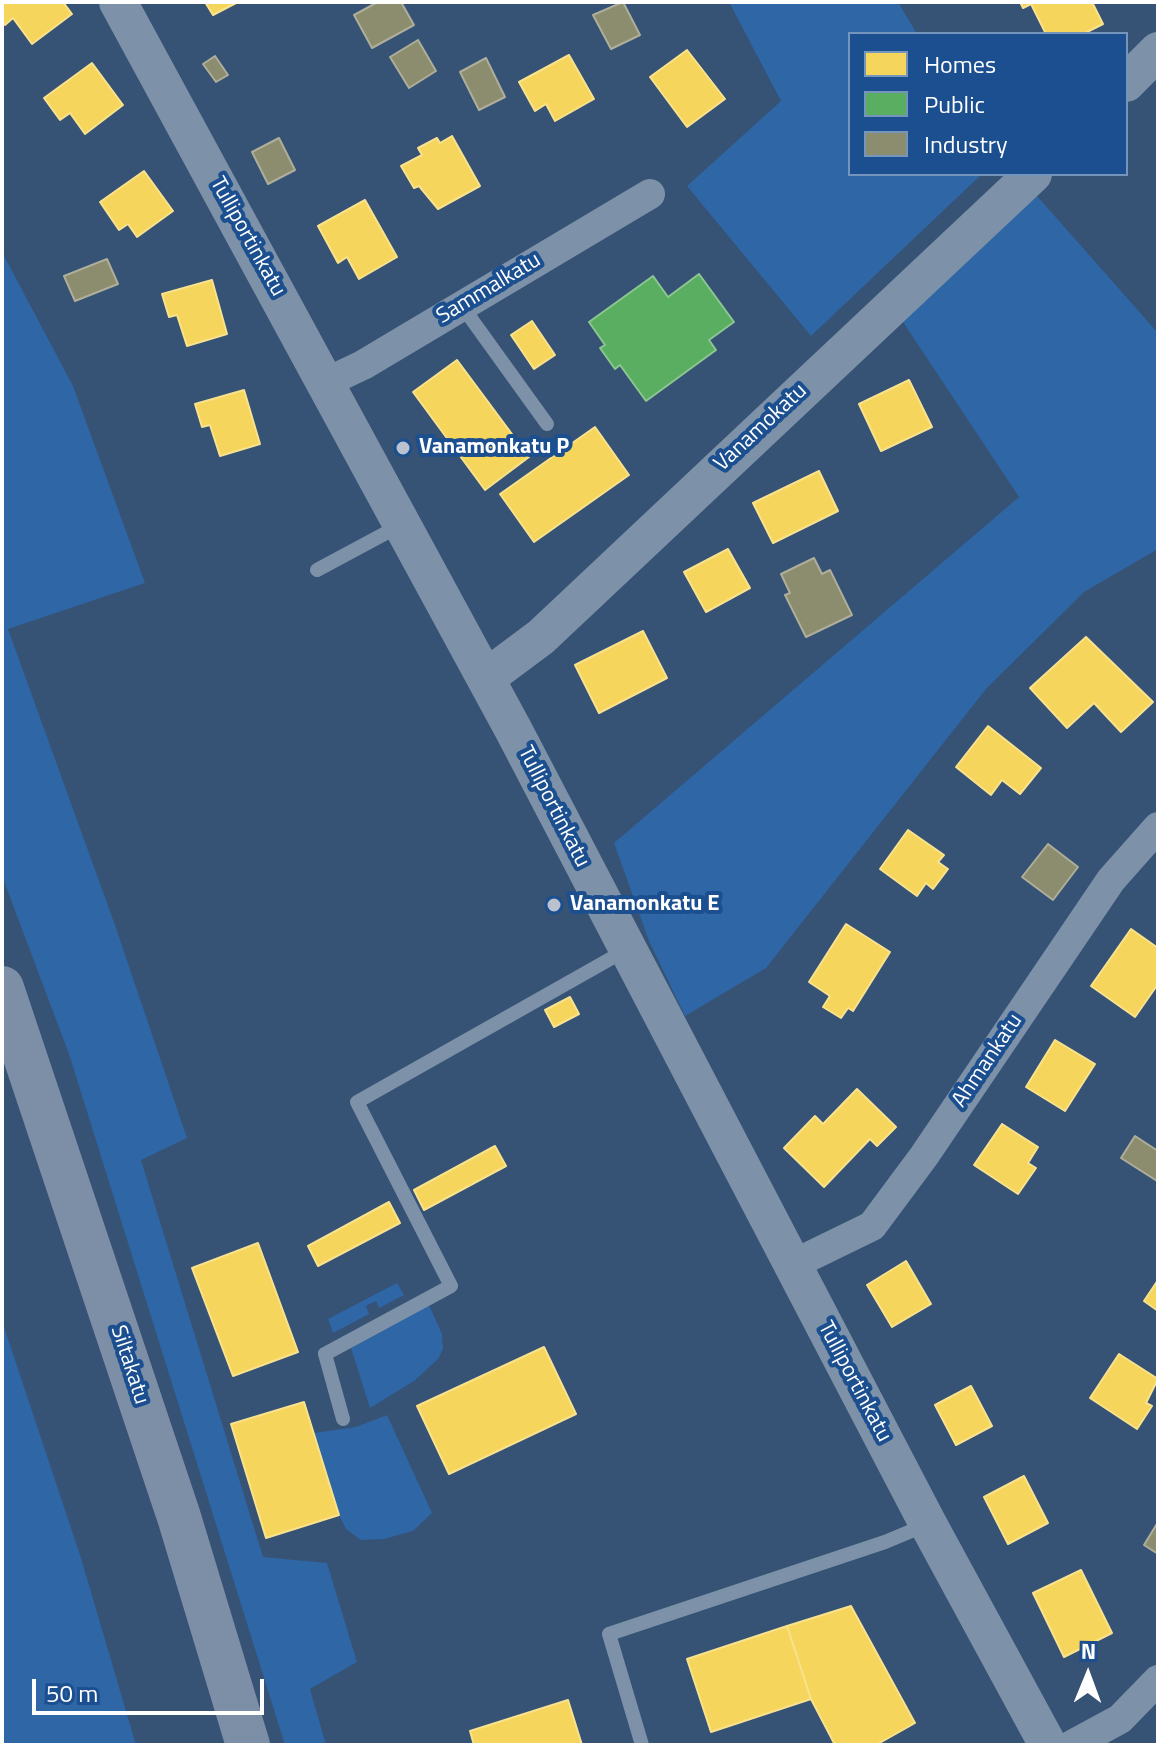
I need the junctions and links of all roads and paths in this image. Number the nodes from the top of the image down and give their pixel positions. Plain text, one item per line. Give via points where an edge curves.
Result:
1 (118, 2) edge
2 (1158, 51) edge
3 (1128, 81) edge
4 (1031, 176) edge
5 (650, 194) dead end
6 (462, 306) junction
7 (327, 382) junction
8 (547, 424) dead end
9 (403, 524) junction
10 (317, 570) dead end
11 (486, 678) junction
12 (1158, 827) edge
13 (626, 950) junction
14 (2, 988) edge
15 (792, 1265) junction
16 (343, 1419) dead end
17 (928, 1524) junction
18 (1158, 1680) edge
19 (1051, 1744) edge
20 (248, 1745) edge
21 (642, 1745) edge

1 - 7 street, Tulliportinkatu
2 - 3 street
4 - 11 street, Vanamokatu via 541,637
5 - 6 street, Sammalkatu
6 - 7 street, Sammalkatu
6 - 8 lane
7 - 9 street, Tulliportinkatu
9 - 10 lane
9 - 11 street, Tulliportinkatu
11 - 13 street, Tulliportinkatu
12 - 15 street, Ahmankatu via 1111,880 872,1226
13 - 15 street, Tulliportinkatu
13 - 16 lane via 357,1102 451,1286 325,1354
14 - 20 main road, Siltakatu via 179,1517
15 - 17 street, Tulliportinkatu
17 - 19 street, Tulliportinkatu
17 - 21 lane via 609,1634
18 - 19 street via 1120,1719

